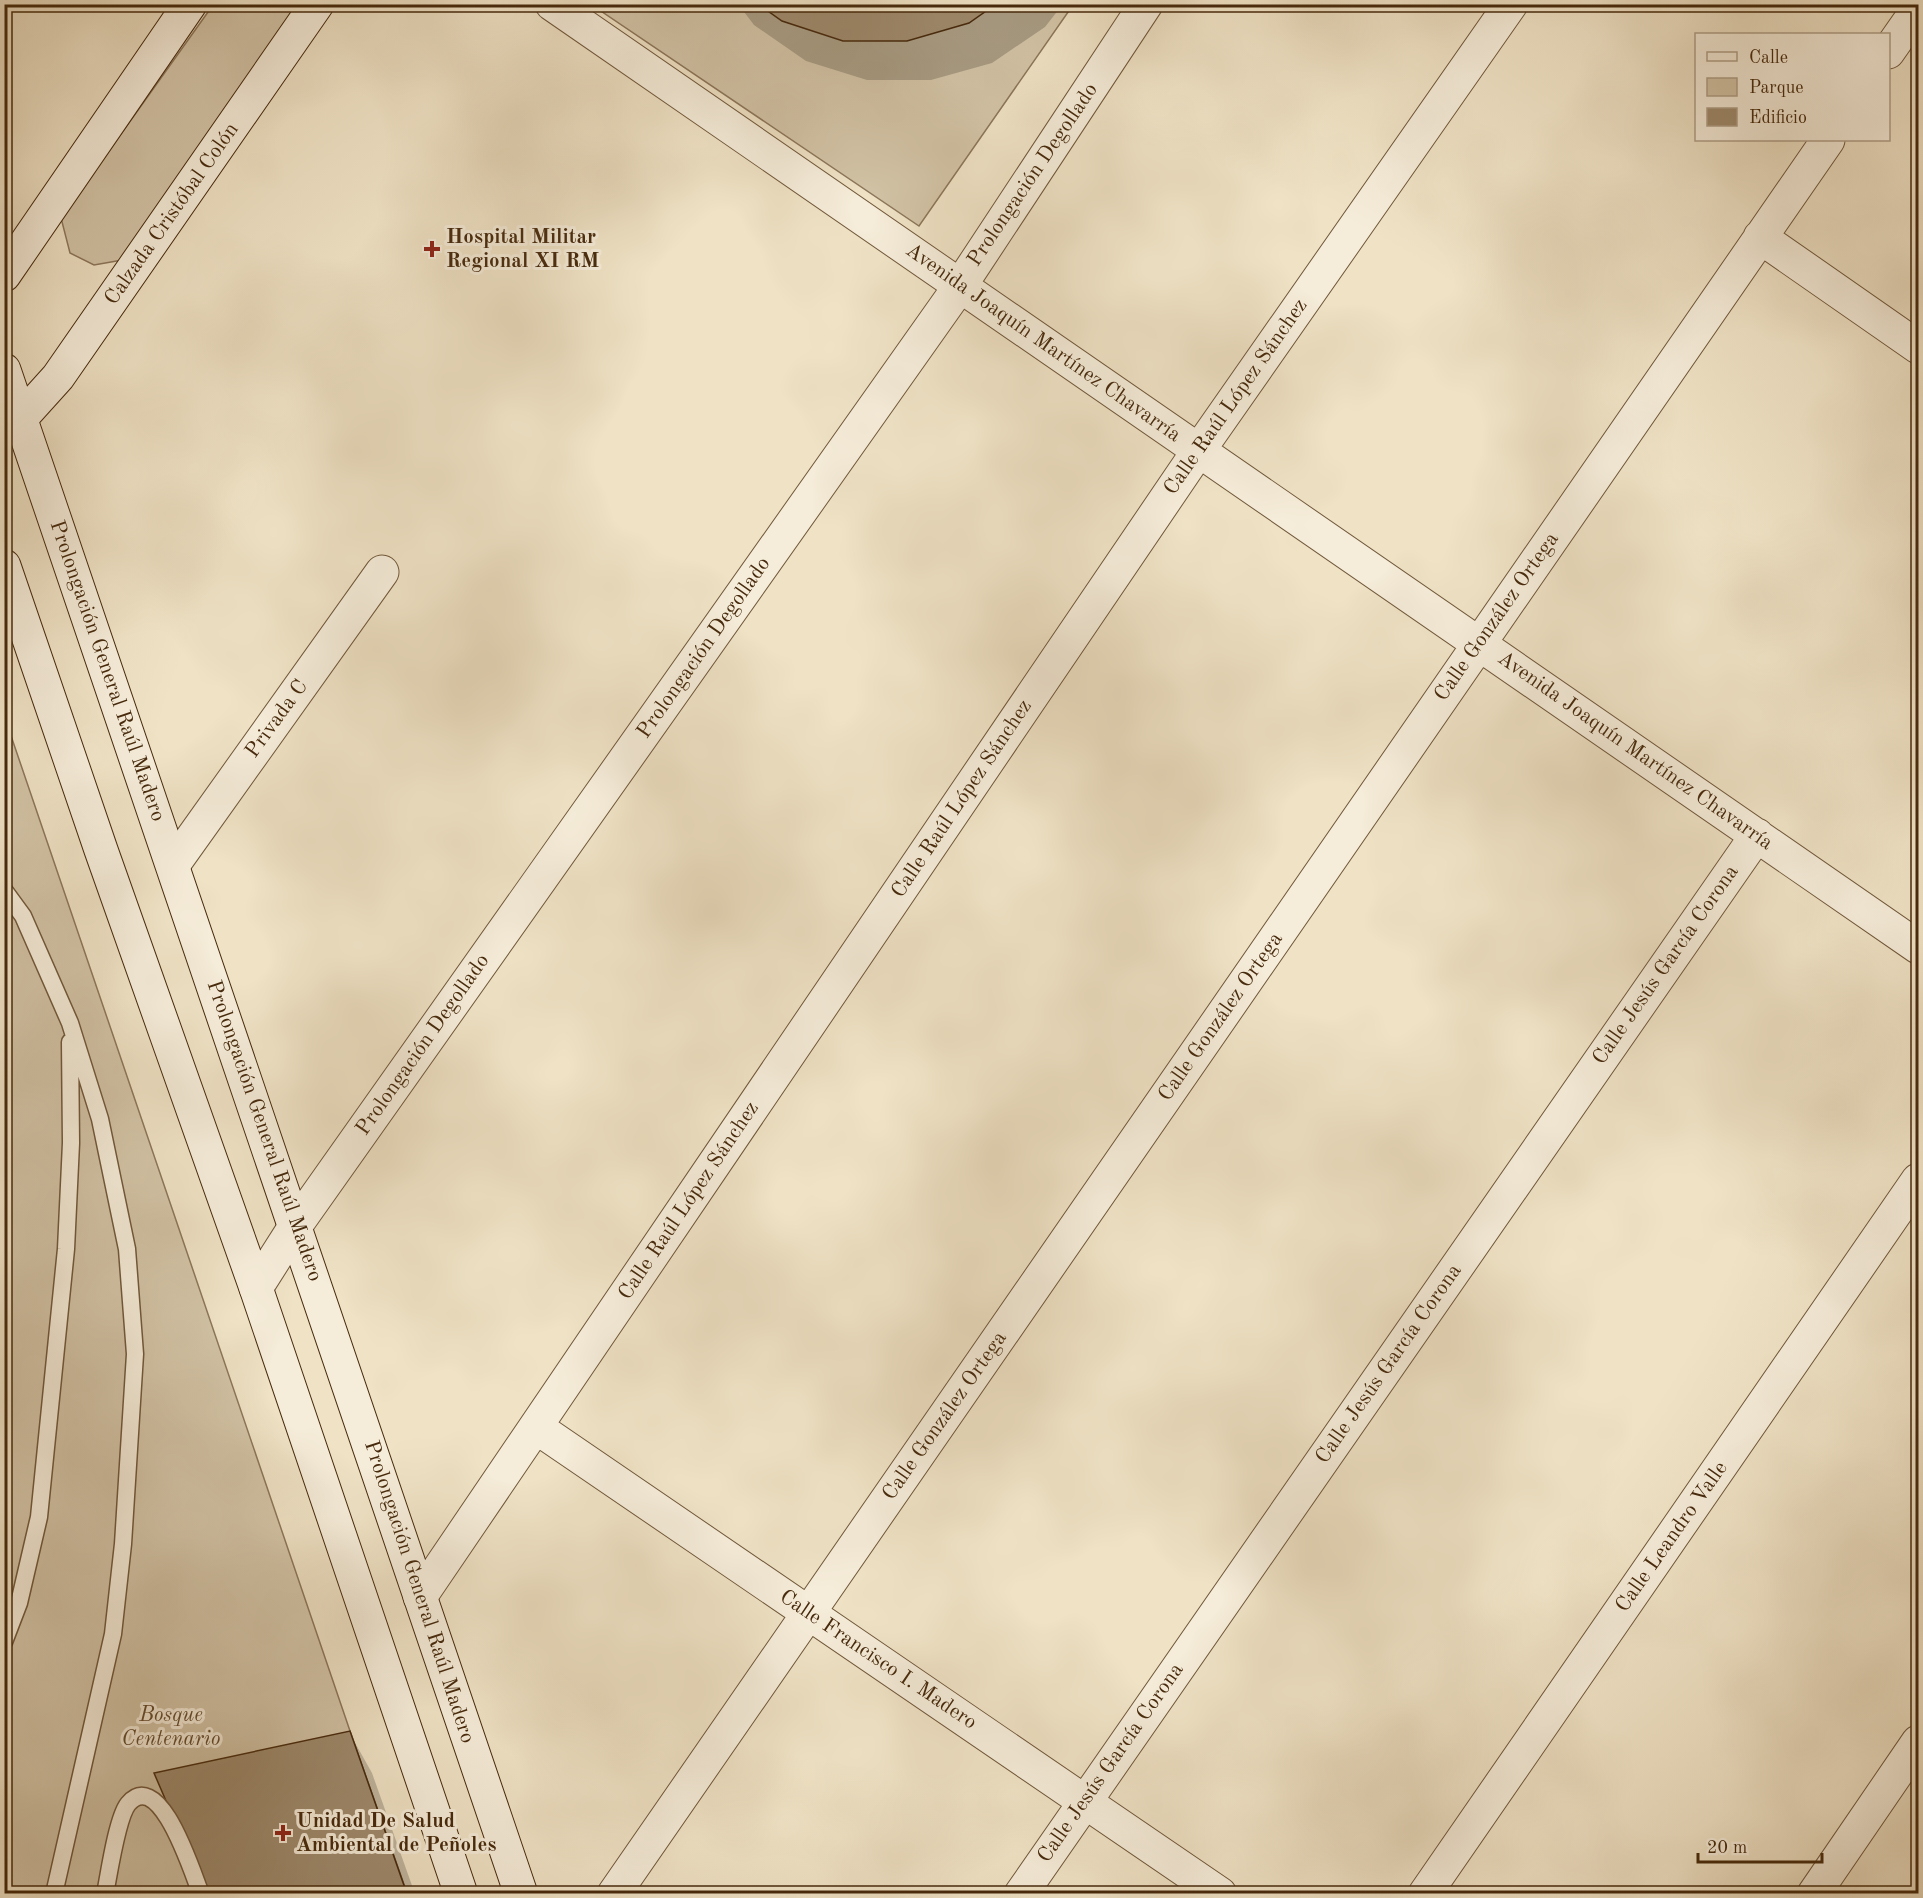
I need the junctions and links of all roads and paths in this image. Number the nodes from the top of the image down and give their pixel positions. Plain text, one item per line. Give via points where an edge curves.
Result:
1 (190, 4) edge
2 (317, 4) edge
3 (1146, 4) edge
4 (1511, 4) edge
5 (563, 9) edge
6 (1918, 9) edge
7 (1890, 49) edge
8 (1827, 141) edge
9 (1760, 237) junction
10 (4, 275) edge
11 (960, 286) junction
12 (1918, 347) edge
13 (4, 370) edge
14 (13, 418) edge
15 (1198, 450) junction
16 (4, 566) edge
17 (382, 572) dead end
18 (1479, 644) junction
19 (1757, 835) junction
20 (173, 865) junction
21 (4, 890) edge
22 (1918, 947) edge
23 (69, 1023) junction
24 (1918, 1180) edge
25 (296, 1225) junction
26 (256, 1288) junction
27 (536, 1427) junction
28 (420, 1598) junction
29 (808, 1613) junction
30 (4, 1642) edge
31 (1918, 1742) edge
32 (1085, 1802) junction
33 (54, 1893) edge
34 (105, 1893) edge
35 (201, 1893) edge
36 (461, 1893) edge
37 (521, 1893) edge
38 (614, 1893) edge
39 (1021, 1893) edge
40 (1220, 1893) edge
41 (1425, 1893) edge
42 (1814, 1893) edge

1 - 10 street
2 - 14 street, Calzada Cristóbal Colón via 57,377
3 - 11 street, Prolongación Degollado
4 - 15 street, Calle Raúl López Sánchez
5 - 11 street, Avenida Joaquín Martínez Chavarría
6 - 7 street
8 - 9 street, Calle González Ortega
9 - 12 street
9 - 18 street, Calle González Ortega
11 - 15 street, Avenida Joaquín Martínez Chavarría
11 - 25 street, Prolongación Degollado
13 - 14 street, Prolongación General Raúl Madero
14 - 20 street, Prolongación General Raúl Madero
15 - 18 street, Avenida Joaquín Martínez Chavarría
15 - 27 street, Calle Raúl López Sánchez
16 - 26 street
17 - 20 street, Privada C
18 - 19 street, Avenida Joaquín Martínez Chavarría
18 - 29 street, Calle González Ortega
19 - 22 street, Avenida Joaquín Martínez Chavarría
19 - 32 street, Calle Jesús García Corona
20 - 25 street, Prolongación General Raúl Madero
21 - 23 lane via 23,916
23 - 30 lane via 71,1143 66,1249 39,1517 19,1603
23 - 33 lane via 100,1119 128,1249 135,1354 113,1634
24 - 41 street, Calle Leandro Valle
25 - 26 street, Prolongación Degollado
25 - 28 street, Prolongación General Raúl Madero
26 - 36 street
27 - 28 street, Calle Raúl López Sánchez
27 - 29 street, Calle Francisco I. Madero
28 - 37 street, Prolongación General Raúl Madero
29 - 32 street, Calle Francisco I. Madero
29 - 38 street, Calle González Ortega
31 - 42 street
32 - 39 street, Calle Jesús García Corona
32 - 40 street, Calle Francisco I. Madero
34 - 35 lane via 120,1826 128,1804 139,1797 148,1797 163,1809

